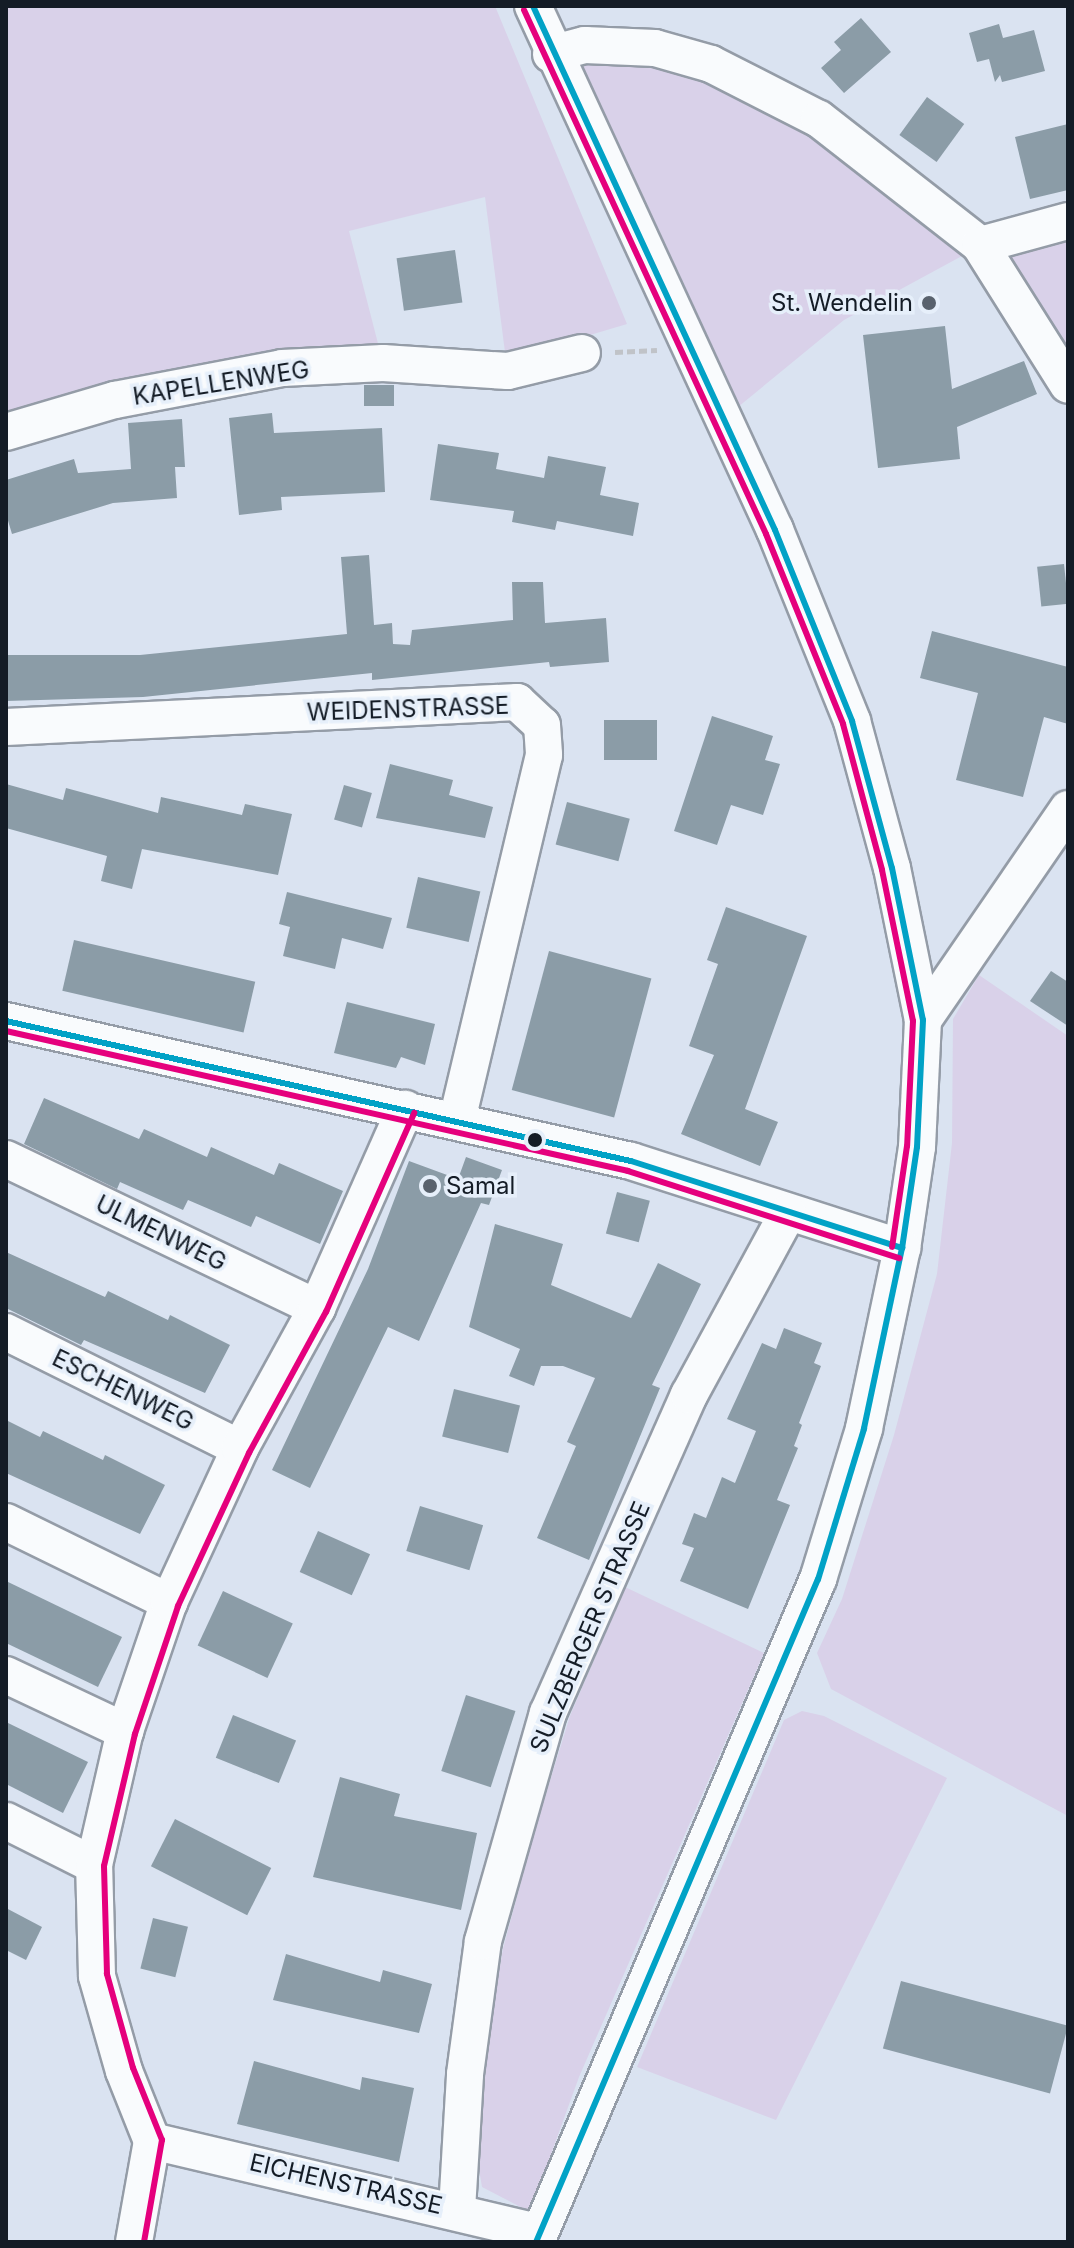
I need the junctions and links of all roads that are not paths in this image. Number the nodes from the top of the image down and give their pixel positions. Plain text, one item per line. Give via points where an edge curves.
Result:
1 (533, 6) edge
2 (551, 54) junction
3 (1068, 221) edge
4 (980, 245) junction
5 (582, 353) road end
6 (1068, 385) edge
7 (6, 432) edge
8 (6, 727) edge
9 (1068, 809) edge
10 (923, 1020) junction
11 (6, 1022) edge
12 (405, 1109) junction
13 (457, 1119) junction
14 (6, 1159) edge
15 (788, 1213) junction
16 (902, 1248) junction
17 (317, 1308) junction
18 (6, 1332) edge
19 (240, 1448) junction
20 (6, 1522) edge
21 (169, 1602) junction
22 (6, 1675) edge
23 (125, 1731) junction
24 (6, 1821) edge
25 (94, 1865) junction
26 (152, 2141) junction
27 (457, 2210) junction
28 (537, 2237) edge
29 (134, 2242) edge

1 - 2 street
2 - 4 street via 585,45 655,48 711,64 819,119
2 - 10 street via 664,346 775,530 852,721 892,868
3 - 4 street
4 - 6 street
5 - 7 street, KAPELLENWEG via 508,371 383,363 282,368 115,400
8 - 13 street, WEIDENSTRASSE via 517,702 542,725 544,755
9 - 10 street
10 - 16 street via 917,1147
11 - 12 street
12 - 13 street
12 - 17 street
13 - 15 street via 631,1161
14 - 17 street, ULMENWEG
15 - 16 street
15 - 27 street, SULZBERGER STRASSE via 689,1395 548,1713 483,1941 465,2074
16 - 28 street via 864,1429 818,1579
17 - 19 street
18 - 19 street, ESCHENWEG
19 - 21 street
20 - 21 street
21 - 23 street
22 - 23 street
23 - 25 street
24 - 25 street
25 - 26 street via 97,1976 124,2071
26 - 27 street, EICHENSTRASSE
26 - 29 street
27 - 28 street, EICHENSTRASSE

